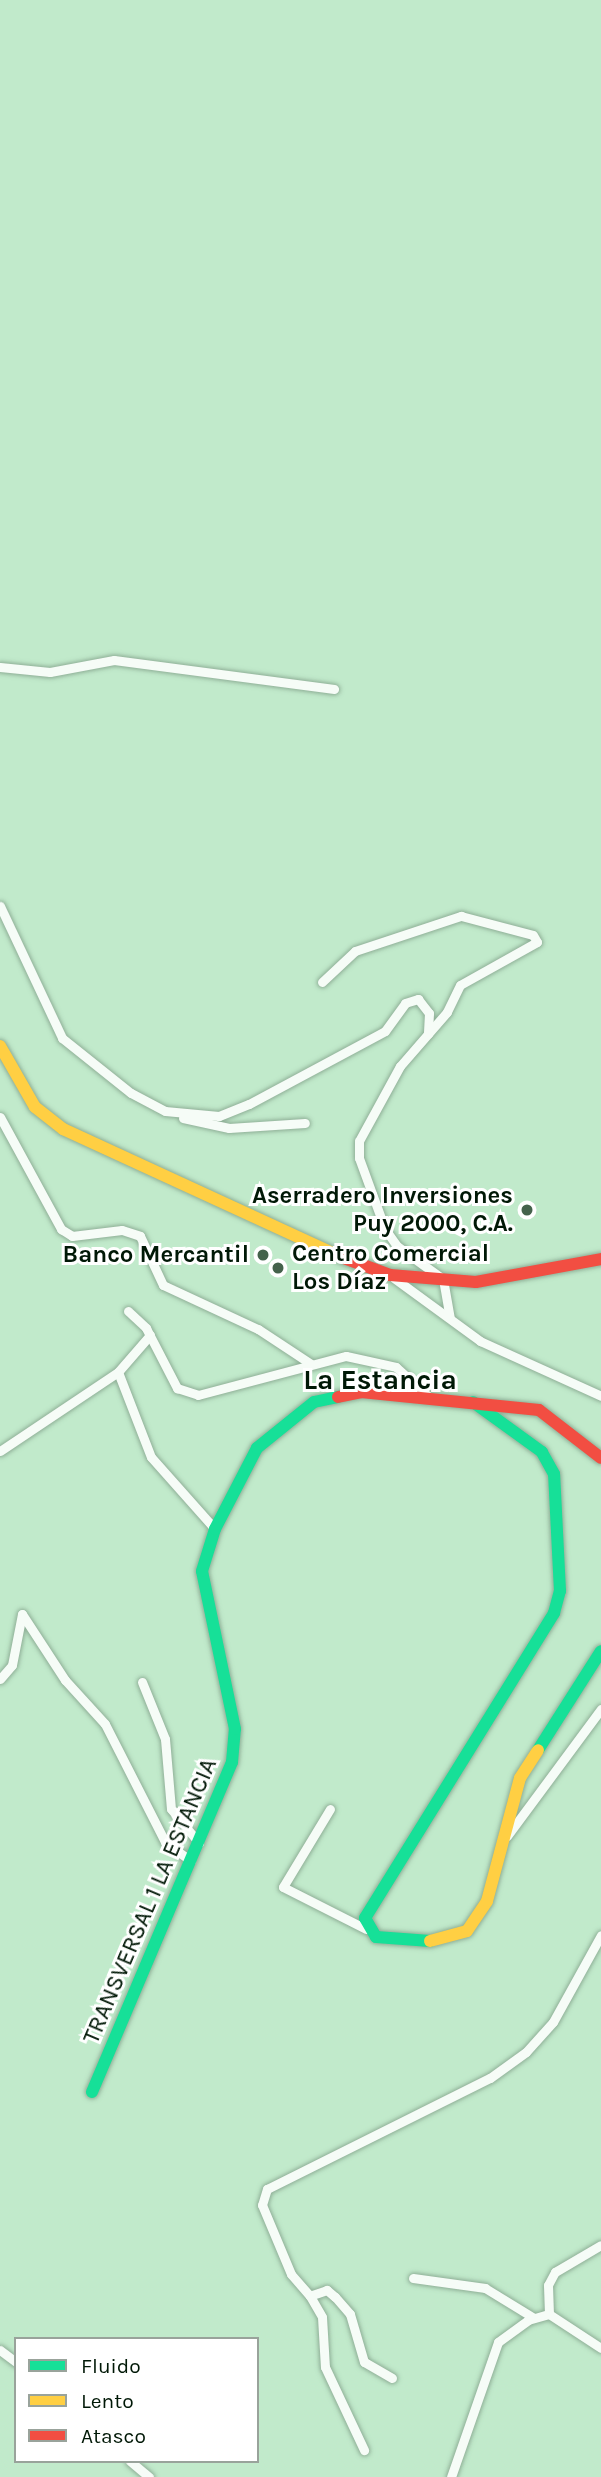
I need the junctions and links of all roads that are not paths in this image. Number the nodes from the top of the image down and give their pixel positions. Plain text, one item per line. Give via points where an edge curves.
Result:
1 (0, 667) edge
2 (334, 690) dead end
3 (0, 906) edge
4 (322, 982) dead end
5 (428, 1034) junction
6 (0, 1046) edge
7 (165, 1111) junction
8 (0, 1117) edge
9 (305, 1123) dead end
10 (601, 1259) edge
11 (390, 1275) junction
12 (443, 1279) junction
13 (128, 1311) dead end
14 (450, 1317) junction
15 (150, 1335) junction
16 (311, 1364) junction
17 (118, 1372) junction
18 (601, 1396) edge
19 (431, 1398) junction
20 (473, 1402) junction
21 (0, 1451) edge
22 (601, 1458) edge
23 (215, 1529) junction
24 (601, 1651) edge
25 (0, 1679) edge
26 (142, 1682) dead end
27 (601, 1709) edge
28 (330, 1810) dead end
29 (504, 1840) junction
30 (199, 1843) junction
31 (191, 1861) junction
32 (366, 1929) junction
33 (601, 1935) edge
34 (92, 2092) dead end
35 (601, 2245) edge
36 (413, 2278) dead end
37 (310, 2296) junction
38 (549, 2314) junction
39 (534, 2318) junction
40 (601, 2348) edge
41 (392, 2378) dead end
42 (364, 2450) dead end
43 (132, 2463) edge
44 (149, 2477) edge
45 (451, 2477) edge

1 - 2 street via 50,672 114,660
3 - 7 street via 62,1038 131,1093
4 - 5 street via 355,951 461,916 533,935 537,942 504,964 470,975
5 - 7 street via 429,1013 418,999 405,1003 385,1031 248,1104 219,1116
5 - 12 street via 394,1076 359,1141 359,1158 397,1246
6 - 11 street via 34,1107 63,1129
7 - 9 street via 229,1128
8 - 16 street via 61,1228 72,1236 122,1230 140,1236 163,1285 258,1329
10 - 12 street via 476,1282
11 - 12 street
11 - 14 street
12 - 14 street
13 - 15 street
14 - 18 street via 480,1340
15 - 16 street via 177,1388 198,1395
15 - 17 street
16 - 19 street via 346,1356 380,1360 413,1377
17 - 21 street
17 - 23 street via 150,1457
19 - 20 street, TRANSVERSAL 1 LA ESTANCIA
19 - 23 street, TRANSVERSAL 1 LA ESTANCIA via 352,1392 303,1408 257,1448
20 - 22 street, TRANSVERSAL 1 LA ESTANCIA via 547,1412
20 - 32 street via 542,1452 554,1474 560,1591 554,1613 365,1918
23 - 30 street, TRANSVERSAL 1 LA ESTANCIA via 202,1571 204,1598 236,1740
24 - 29 street via 520,1778
25 - 31 street via 12,1665 22,1614 65,1680 106,1724 165,1842
26 - 30 street via 165,1739 171,1809
27 - 29 street
28 - 32 street via 283,1887
29 - 32 street via 487,1901 467,1931 450,1939 400,1943
30 - 31 street, TRANSVERSAL 1 LA ESTANCIA
31 - 34 street, TRANSVERSAL 1 LA ESTANCIA
33 - 37 street via 553,2022 526,2052 490,2078 267,2189 262,2205 266,2218 291,2274
35 - 38 street via 555,2272 548,2285
36 - 39 street via 485,2288
37 - 41 street via 327,2290 335,2297 350,2314 364,2362
37 - 42 street via 322,2317 325,2367
38 - 39 street
38 - 40 street
39 - 45 street via 498,2342
43 - 44 street

